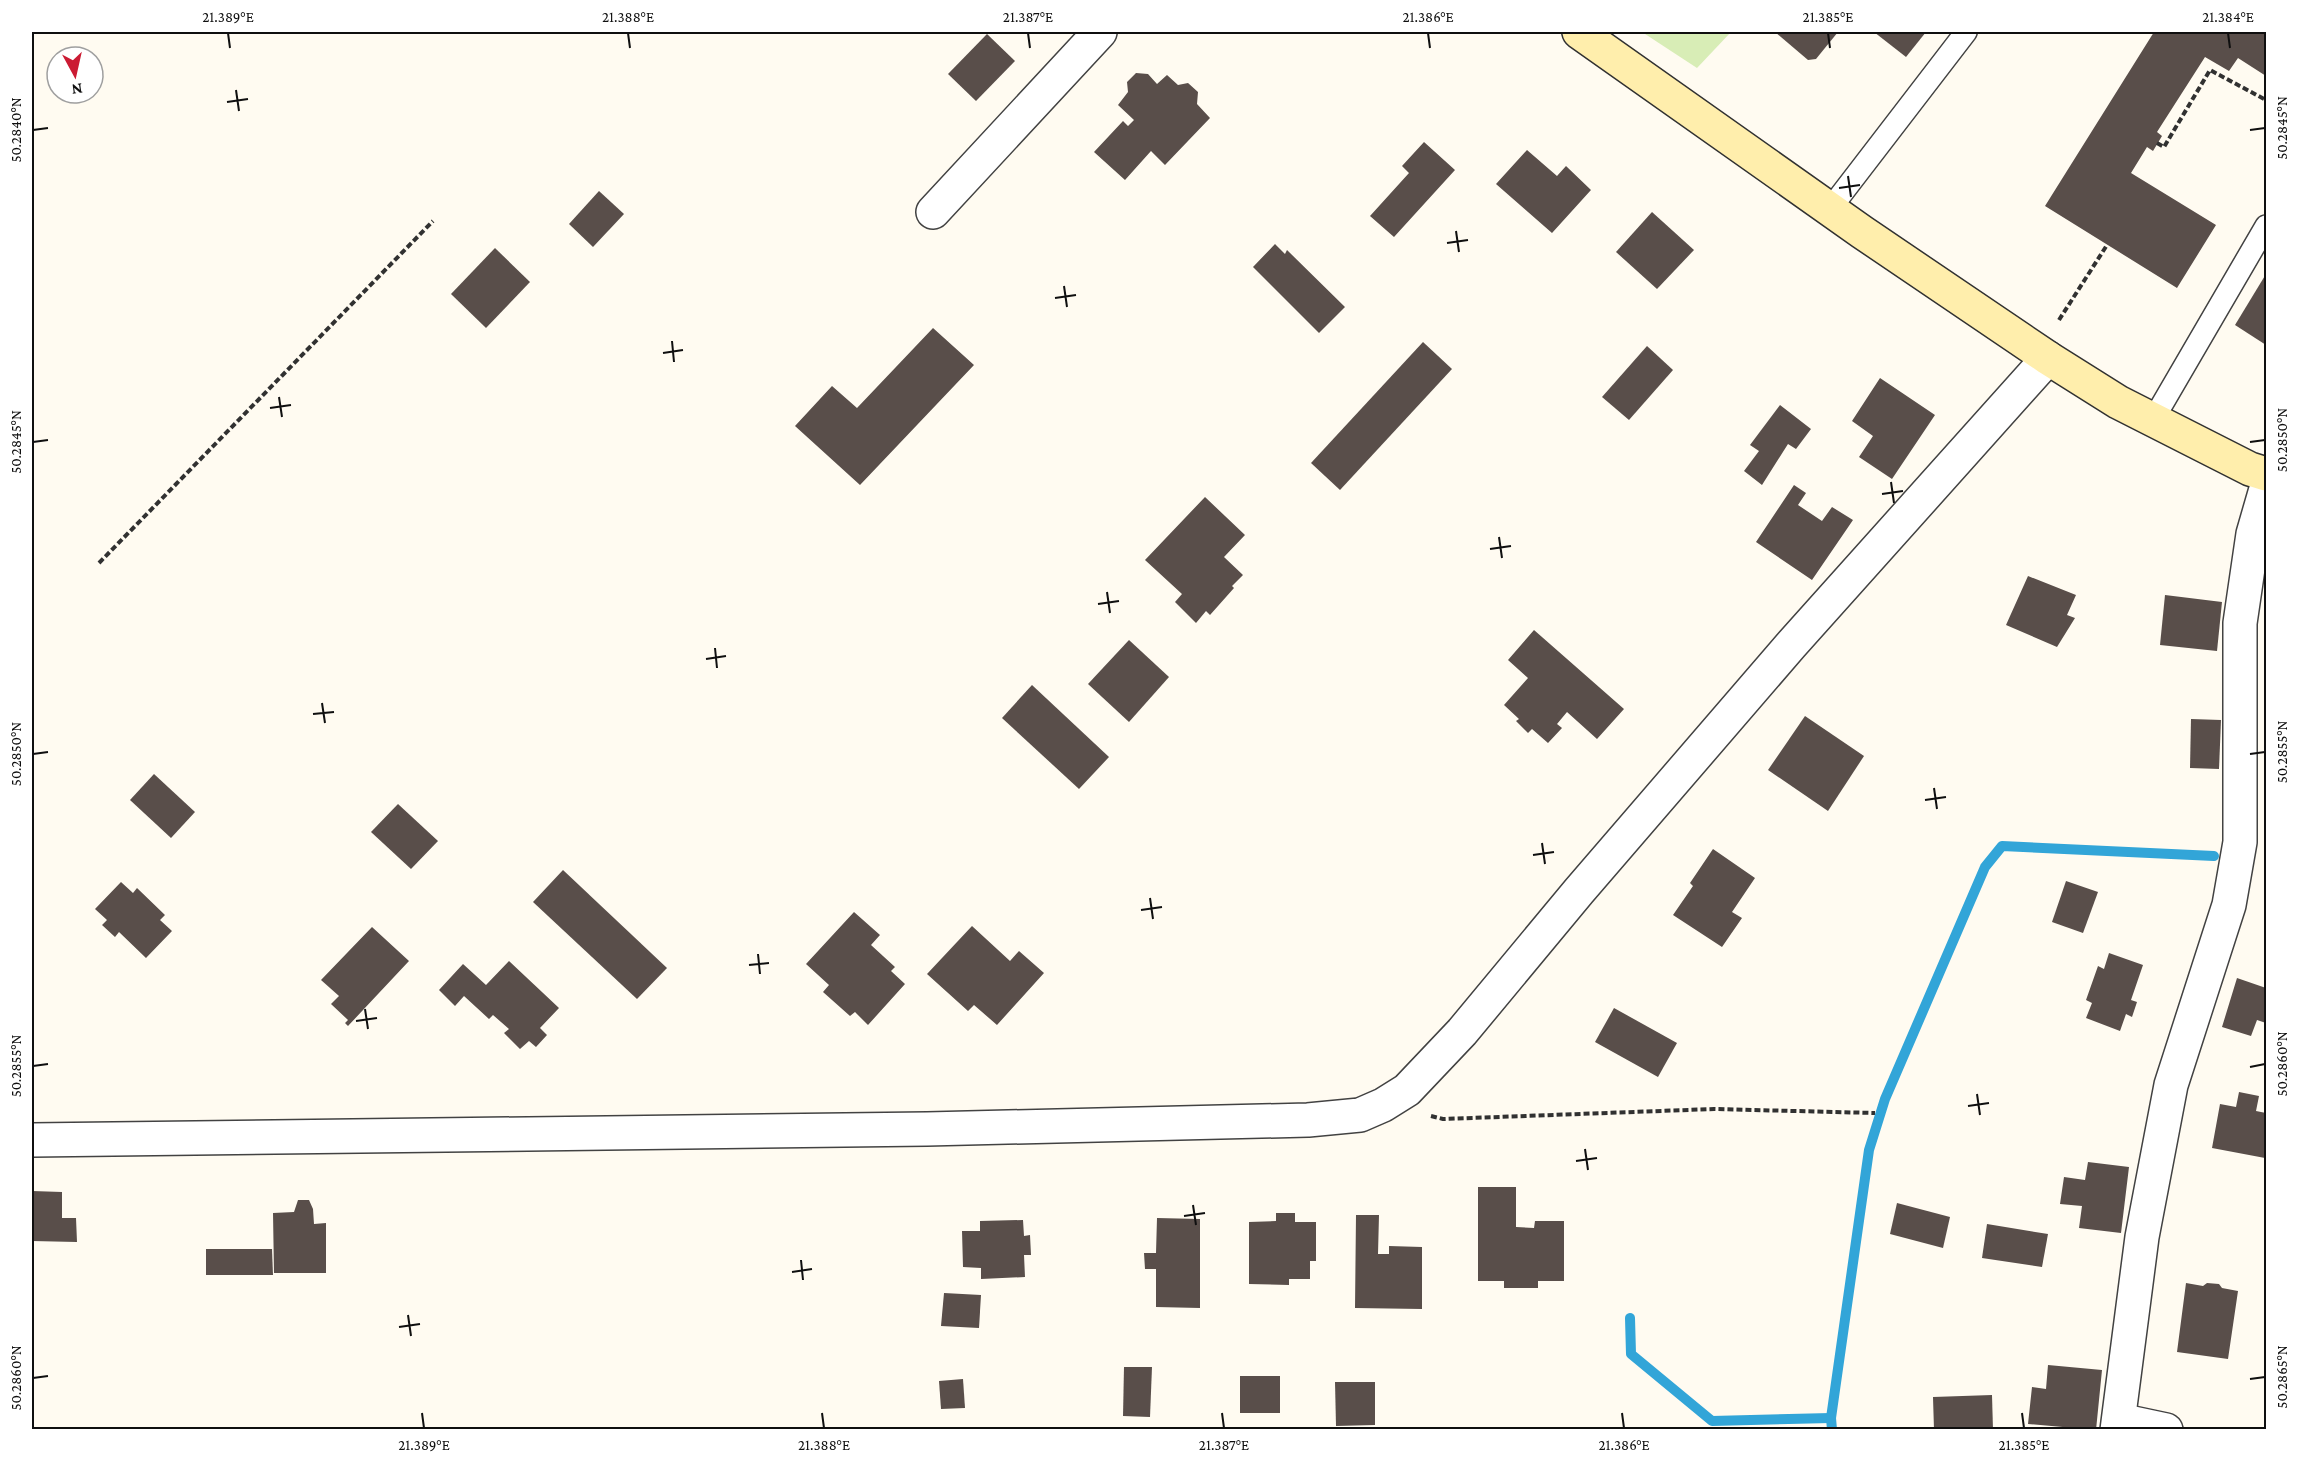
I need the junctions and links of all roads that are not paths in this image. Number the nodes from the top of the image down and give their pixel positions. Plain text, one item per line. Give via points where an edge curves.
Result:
1 (1100, 32) edge
2 (1579, 32) edge
3 (1966, 32) edge
4 (1830, 209) junction
5 (933, 212) dead end
6 (2266, 226) edge
7 (2048, 358) junction
8 (2153, 420) junction
9 (2266, 474) edge
10 (2266, 489) edge
11 (32, 1140) edge
12 (2118, 1425) edge
13 (2166, 1430) edge

1 - 5 street
2 - 4 street
3 - 4 lane
4 - 7 street
6 - 8 lane
7 - 8 street
7 - 11 street via 1791,645 1462,1032 1407,1090 1360,1116 927,1129
8 - 9 street
10 - 12 street via 2253,534 2240,623 2240,842 2229,905 2168,1096 2142,1237
12 - 13 street

